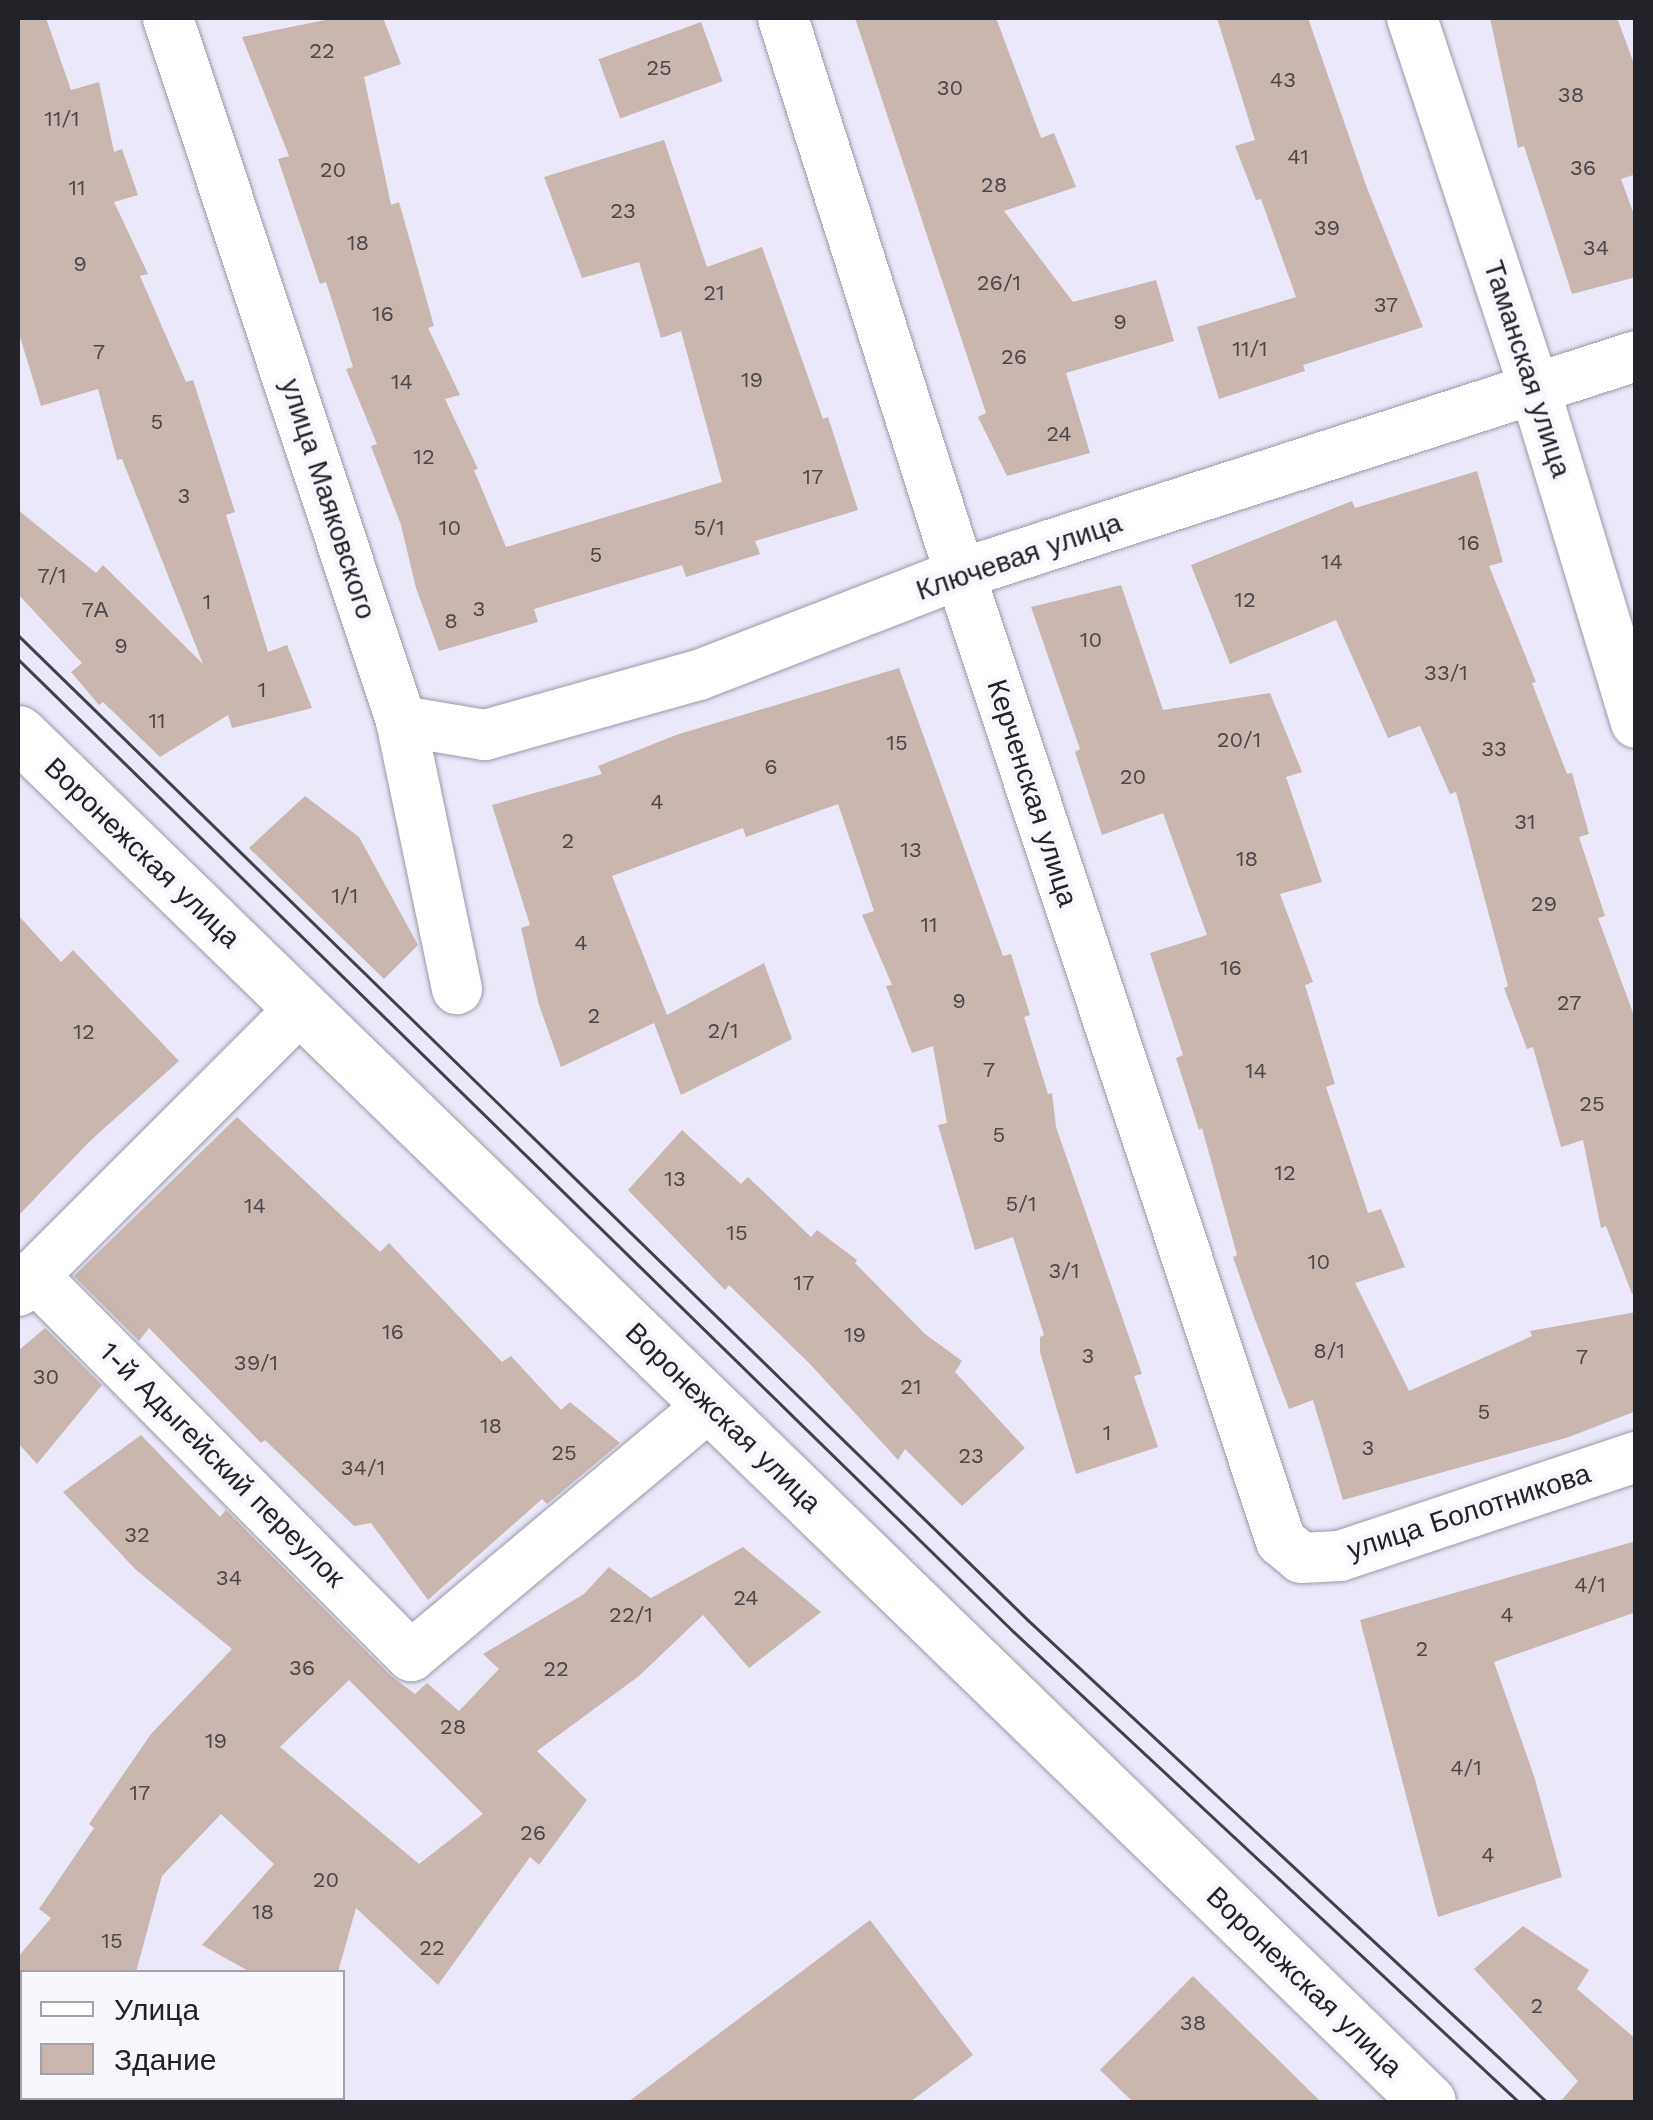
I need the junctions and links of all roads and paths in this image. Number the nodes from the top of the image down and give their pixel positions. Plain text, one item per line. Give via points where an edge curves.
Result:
1 (168, 18) edge
2 (783, 18) edge
3 (1412, 18) edge
4 (1636, 356) edge
5 (1534, 388) junction
6 (960, 574) junction
7 (401, 721) junction
8 (1636, 723) edge
9 (18, 733) edge
10 (457, 989) dead end
11 (301, 1008) junction
12 (26, 1283) edge
13 (710, 1405) junction
14 (1636, 1457) edge
15 (1300, 1558) joint
16 (1428, 2102) edge

1 - 7 street, улица Маяковского
2 - 6 street, Керченская улица
3 - 5 street, Таманская улица
4 - 5 street, Ключевая улица
5 - 6 street, Ключевая улица
5 - 8 street, Таманская улица
6 - 7 street, Ключевая улица via 700,674 486,735
6 - 15 street, Керченская улица via 1281,1541
7 - 10 street, улица Маяковского
9 - 11 street, Воронежская улица
11 - 12 street, 1-й Адыгейский переулок
11 - 13 street, Воронежская улица
12 - 13 street, 1-й Адыгейский переулок via 411,1656
13 - 16 street, Воронежская улица
14 - 15 street, улица Болотникова via 1340,1556

